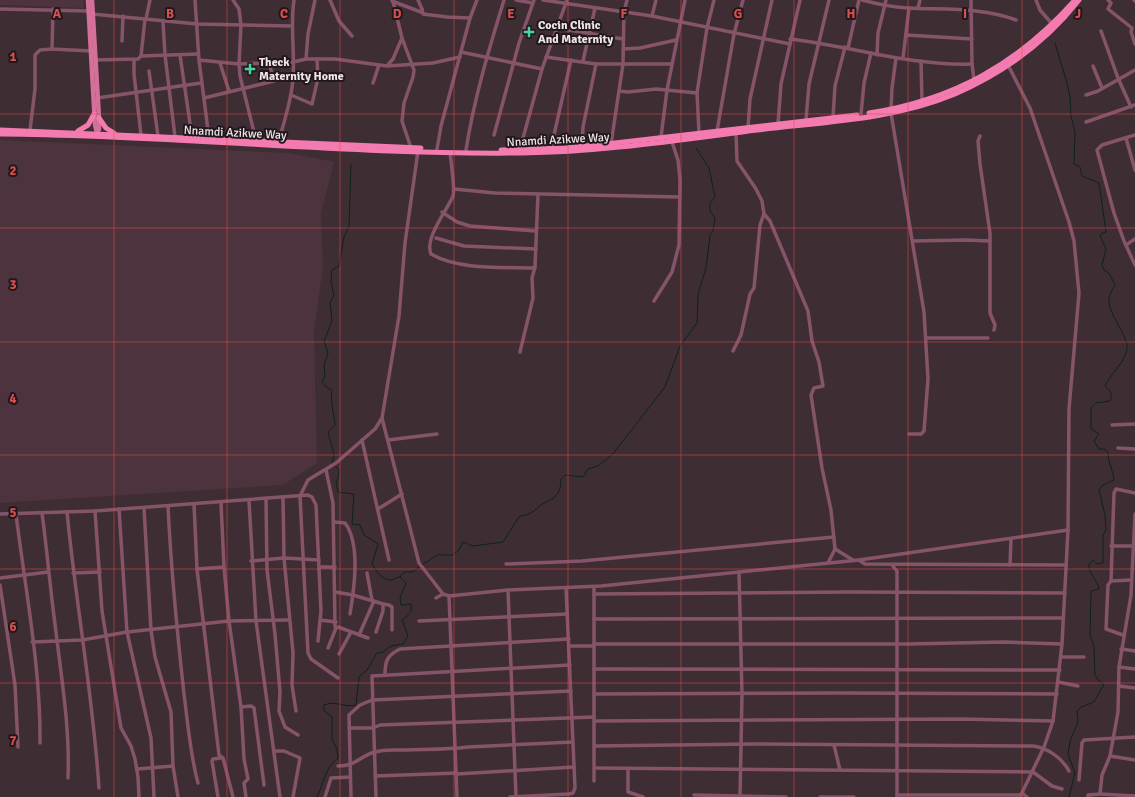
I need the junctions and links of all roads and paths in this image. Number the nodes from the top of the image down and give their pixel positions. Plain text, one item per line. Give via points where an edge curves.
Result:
1 (88, 0) edge
2 (92, 0) edge
3 (150, 0) edge
4 (195, 0) edge
5 (233, 0) edge
6 (294, 0) edge
7 (315, 0) edge
8 (330, 0) edge
9 (418, 0) edge
10 (477, 0) edge
11 (504, 0) edge
12 (516, 0) edge
13 (543, 0) edge
14 (627, 0) edge
15 (656, 0) edge
16 (685, 0) edge
17 (714, 0) edge
18 (743, 0) edge
19 (772, 0) edge
20 (800, 0) edge
21 (829, 0) edge
22 (861, 0) edge
23 (886, 0) edge
24 (920, 0) edge
25 (971, 0) edge
26 (1036, 0) edge
27 (1075, 0) edge
28 (1079, 0) edge
29 (1108, 0) edge
30 (392, 1) edge
31 (533, 2) edge
32 (566, 2) edge
33 (884, 5) junction
34 (595, 8) junction
35 (909, 8) junction
36 (918, 8) junction
37 (0, 9) edge
38 (53, 9) junction
39 (422, 9) junction
40 (970, 10) junction
41 (624, 12) junction
42 (90, 13) junction
43 (122, 16) junction
44 (652, 16) junction
45 (470, 18) junction
46 (146, 19) junction
47 (1016, 20) dead end
48 (162, 22) junction
49 (679, 22) junction
50 (197, 24) junction
51 (1052, 24) junction
52 (241, 25) junction
53 (292, 26) junction
54 (556, 28) junction
55 (707, 28) junction
56 (1134, 29) edge
57 (1100, 31) dead end
58 (588, 34) junction
59 (734, 34) junction
60 (906, 35) junction
61 (352, 36) dead end
62 (402, 38) junction
63 (623, 39) junction
64 (790, 39) junction
65 (972, 39) junction
66 (676, 40) junction
67 (763, 40) junction
68 (122, 41) dead end
69 (818, 42) junction
70 (790, 44) junction
71 (1135, 44) edge
72 (847, 48) junction
73 (52, 49) junction
74 (623, 49) junction
75 (91, 51) junction
76 (461, 52) junction
77 (871, 53) junction
78 (198, 54) junction
79 (165, 55) junction
80 (180, 55) junction
81 (877, 55) junction
82 (140, 56) junction
83 (487, 56) junction
84 (546, 56) junction
85 (460, 57) junction
86 (896, 58) junction
87 (903, 58) junction
88 (306, 59) junction
89 (317, 59) junction
90 (95, 60) junction
91 (134, 60) junction
92 (198, 60) junction
93 (571, 60) junction
94 (582, 61) junction
95 (921, 61) junction
96 (220, 62) junction
97 (293, 62) junction
98 (514, 62) junction
99 (269, 63) junction
100 (412, 63) junction
101 (239, 64) junction
102 (596, 64) junction
103 (623, 64) junction
104 (672, 64) junction
105 (972, 64) junction
106 (379, 65) junction
107 (1008, 65) junction
108 (386, 66) junction
109 (1093, 66) dead end
110 (542, 69) junction
111 (1135, 70) edge
112 (149, 71) dead end
113 (1118, 78) junction
114 (974, 81) junction
115 (201, 83) junction
116 (373, 83) dead end
117 (184, 86) junction
118 (244, 88) junction
119 (1102, 88) junction
120 (169, 89) junction
121 (667, 90) junction
122 (152, 91) junction
123 (229, 91) junction
124 (619, 91) junction
125 (136, 93) junction
126 (696, 93) junction
127 (291, 95) junction
128 (1086, 95) dead end
129 (97, 98) junction
130 (204, 98) junction
131 (922, 102) junction
132 (1133, 106) edge
133 (891, 111) junction
134 (94, 114) junction
135 (862, 114) junction
136 (833, 117) junction
137 (99, 118) junction
138 (806, 120) junction
139 (1086, 122) dead end
140 (778, 124) junction
141 (748, 128) junction
142 (0, 130) edge
143 (30, 130) junction
144 (717, 131) junction
145 (71, 132) junction
146 (97, 133) junction
147 (699, 133) junction
148 (736, 133) junction
149 (0, 134) edge
150 (121, 134) junction
151 (141, 135) junction
152 (494, 135) dead end
153 (158, 136) junction
154 (980, 136) dead end
155 (1135, 136) edge
156 (90, 137) junction
157 (109, 137) junction
158 (175, 137) junction
159 (192, 137) junction
160 (661, 137) junction
161 (209, 138) junction
162 (1126, 138) junction
163 (256, 140) junction
164 (279, 142) junction
165 (672, 142) junction
166 (611, 144) junction
167 (582, 146) junction
168 (411, 148) junction
169 (551, 148) junction
170 (438, 149) junction
171 (466, 150) junction
172 (520, 150) junction
173 (418, 152) junction
174 (450, 153) junction
175 (1135, 170) edge
176 (454, 190) junction
177 (538, 194) junction
178 (680, 197) junction
179 (442, 212) junction
180 (764, 214) junction
181 (536, 231) junction
182 (436, 238) dead end
183 (1135, 239) edge
184 (913, 241) junction
185 (990, 241) junction
186 (1126, 246) junction
187 (536, 249) junction
188 (1135, 265) edge
189 (535, 267) junction
190 (654, 301) dead end
191 (994, 330) dead end
192 (926, 338) junction
193 (988, 338) dead end
194 (733, 351) dead end
195 (520, 352) dead end
196 (382, 418) junction
197 (1135, 424) edge
198 (1112, 425) dead end
199 (437, 434) dead end
200 (909, 434) dead end
201 (362, 440) junction
202 (388, 440) junction
203 (1118, 448) dead end
204 (1135, 449) edge
205 (326, 470) junction
206 (1135, 493) edge
207 (402, 494) junction
208 (300, 496) junction
209 (283, 497) junction
210 (266, 499) junction
211 (249, 501) junction
212 (222, 503) junction
213 (194, 504) junction
214 (168, 506) junction
215 (144, 508) junction
216 (119, 509) junction
217 (378, 509) junction
218 (95, 511) junction
219 (67, 512) junction
220 (42, 513) junction
221 (0, 514) edge
222 (16, 514) junction
223 (1135, 514) edge
224 (334, 522) junction
225 (1068, 530) junction
226 (834, 537) junction
227 (1011, 539) junction
228 (1111, 546) junction
229 (1135, 546) edge
230 (835, 549) junction
231 (284, 558) junction
232 (268, 559) junction
233 (302, 559) junction
234 (319, 560) junction
235 (389, 560) dead end
236 (859, 560) junction
237 (252, 561) junction
238 (854, 561) junction
239 (828, 563) junction
240 (506, 564) dead end
241 (892, 565) junction
242 (901, 565) junction
243 (1010, 565) junction
244 (1066, 565) junction
245 (224, 567) junction
246 (319, 567) junction
247 (335, 567) junction
248 (197, 569) junction
249 (897, 571) junction
250 (48, 572) junction
251 (100, 572) junction
252 (739, 572) junction
253 (73, 573) junction
254 (367, 573) dead end
255 (23, 575) junction
256 (0, 578) edge
257 (1130, 580) junction
258 (1111, 581) junction
259 (0, 585) edge
260 (594, 587) junction
261 (566, 588) junction
262 (508, 590) junction
263 (335, 592) junction
264 (897, 592) junction
265 (1065, 592) junction
266 (739, 593) junction
267 (443, 594) junction
268 (594, 594) junction
269 (353, 595) junction
270 (449, 596) junction
271 (436, 598) dead end
272 (373, 601) junction
273 (383, 604) junction
274 (350, 614) dead end
275 (567, 614) junction
276 (509, 616) junction
277 (896, 618) junction
278 (1063, 618) junction
279 (594, 619) junction
280 (740, 619) junction
281 (274, 620) junction
282 (290, 620) junction
283 (320, 620) junction
284 (450, 620) junction
285 (229, 621) junction
286 (256, 621) junction
287 (419, 621) dead end
288 (336, 622) junction
289 (203, 624) junction
290 (177, 627) junction
291 (336, 628) junction
292 (151, 630) junction
293 (392, 630) dead end
294 (128, 632) junction
295 (351, 632) junction
296 (376, 632) dead end
297 (359, 635) junction
298 (1123, 635) junction
299 (105, 636) junction
300 (368, 638) dead end
301 (82, 640) junction
302 (569, 640) junction
303 (57, 641) junction
304 (318, 641) dead end
305 (32, 642) junction
306 (510, 642) junction
307 (740, 643) junction
308 (897, 644) junction
309 (1062, 644) junction
310 (451, 645) junction
311 (594, 645) junction
312 (569, 646) junction
313 (328, 648) dead end
314 (1121, 649) junction
315 (1135, 651) edge
316 (339, 654) dead end
317 (1061, 657) junction
318 (1084, 658) dead end
319 (570, 665) junction
320 (1119, 667) junction
321 (511, 668) junction
322 (594, 669) junction
323 (741, 669) junction
324 (898, 669) junction
325 (1135, 669) edge
326 (1060, 670) junction
327 (452, 671) junction
328 (385, 674) junction
329 (338, 678) dead end
330 (1058, 682) junction
331 (1078, 686) dead end
332 (1119, 686) junction
333 (1135, 688) edge
334 (571, 691) junction
335 (512, 694) junction
336 (594, 694) junction
337 (742, 694) junction
338 (897, 694) junction
339 (1057, 694) junction
340 (453, 696) junction
341 (372, 700) junction
342 (241, 707) junction
343 (296, 711) dead end
344 (572, 717) junction
345 (595, 719) junction
346 (513, 720) junction
347 (741, 720) junction
348 (897, 720) junction
349 (1053, 721) junction
350 (455, 722) junction
351 (349, 728) junction
352 (373, 728) junction
353 (298, 735) dead end
354 (1135, 737) edge
355 (1114, 739) junction
356 (573, 742) junction
357 (595, 742) junction
358 (40, 743) dead end
359 (834, 744) junction
360 (514, 745) junction
361 (740, 745) junction
362 (897, 745) junction
363 (595, 746) junction
364 (603, 746) junction
365 (18, 747) dead end
366 (1044, 747) junction
367 (456, 749) junction
368 (274, 751) junction
369 (375, 752) junction
370 (1110, 756) junction
371 (222, 757) junction
372 (1135, 760) edge
373 (173, 766) junction
374 (338, 766) dead end
375 (350, 766) junction
376 (152, 767) junction
377 (574, 767) junction
378 (595, 768) junction
379 (137, 769) junction
380 (628, 769) junction
381 (740, 770) junction
382 (840, 770) junction
383 (514, 771) junction
384 (896, 771) junction
385 (1033, 772) junction
386 (1069, 772) dead end
387 (457, 774) junction
388 (375, 776) junction
389 (350, 777) junction
390 (68, 778) dead end
391 (1079, 780) dead end
392 (594, 781) dead end
393 (198, 783) dead end
394 (264, 785) dead end
395 (99, 788) dead end
396 (1062, 789) dead end
397 (1100, 794) junction
398 (694, 795) dead end
399 (1021, 795) edge
400 (516, 796) edge
401 (561, 796) edge
402 (740, 796) edge
403 (897, 796) edge
404 (1135, 796) edge
405 (139, 797) edge
406 (154, 797) edge
407 (178, 797) edge
408 (218, 797) edge
409 (233, 797) edge
410 (246, 797) edge
411 (280, 797) edge
412 (293, 797) edge
413 (325, 797) edge
414 (351, 797) edge
415 (376, 797) edge
416 (457, 797) edge
417 (510, 797) edge
418 (644, 797) edge
419 (786, 797) edge
420 (820, 797) edge
421 (854, 797) edge
422 (1027, 797) edge
423 (1088, 797) edge

1 - 42 main road
2 - 42 main road
3 - 46 street
4 - 50 street
5 - 52 street via 239,9
6 - 53 street
7 - 88 street
8 - 61 street via 339,21
9 - 39 street
10 - 45 street
11 - 83 street
12 - 31 street
13 - 32 street
14 - 41 street
15 - 44 street
16 - 49 street
17 - 55 street
18 - 59 street
19 - 67 street
20 - 64 street
21 - 69 street
22 - 33 street
22 - 72 street
23 - 33 street
24 - 36 street
25 - 40 street
26 - 51 street via 1040,10
27 - 51 highway, Nnamdi Azikwe Way
28 - 107 highway, Nnamdi Azikwe Way via 1053,29
29 - 56 street via 1111,3 1108,9
30 - 39 street via 421,12
30 - 62 street
31 - 98 street
32 - 34 street
32 - 54 street
33 - 35 street
33 - 81 street via 878,33
34 - 41 street
34 - 58 street
35 - 36 street
35 - 60 street
36 - 40 street
37 - 38 street
38 - 42 street
38 - 73 street
39 - 45 street via 424,14
40 - 47 street via 1003,15
40 - 65 street
41 - 44 street
41 - 63 street
42 - 43 street
42 - 75 main road
42 - 90 main road
43 - 46 street
43 - 68 street
44 - 49 street
45 - 76 street
46 - 48 street
46 - 82 street
48 - 50 street
48 - 79 street
49 - 55 street
49 - 66 street
50 - 52 street
50 - 78 street
51 - 114 highway, Nnamdi Azikwe Way via 1020,52
52 - 53 street
52 - 101 street
53 - 97 street
54 - 58 street
54 - 84 street
55 - 59 street
55 - 126 street
56 - 71 street via 1131,32
57 - 113 street
58 - 63 street
58 - 94 street
59 - 67 street
59 - 144 street
60 - 65 street
60 - 87 street
62 - 100 street
62 - 108 street via 393,59
63 - 74 street
64 - 69 street
64 - 70 street
65 - 105 street
66 - 74 street
66 - 104 street
67 - 70 street
67 - 141 street via 750,99
69 - 72 street
69 - 138 street via 809,84
70 - 140 street via 781,84
72 - 77 street
72 - 136 street via 835,86
73 - 75 street
73 - 143 street via 40,50 35,55 35,89
74 - 103 street
75 - 134 main road
76 - 83 street
76 - 85 street
77 - 81 street
77 - 135 street via 864,83
78 - 80 street
78 - 92 street
79 - 80 street
79 - 82 street
79 - 120 street
80 - 117 street
81 - 86 street
82 - 91 street
83 - 98 street
83 - 171 street
84 - 93 street
84 - 110 street
85 - 100 street
85 - 170 street via 441,126
86 - 87 street
86 - 133 street
87 - 95 street
88 - 89 street
88 - 97 street
89 - 106 street via 335,58
89 - 127 street via 318,78 312,104
90 - 91 street
90 - 129 main road
91 - 125 street
92 - 96 street
92 - 115 street
93 - 94 street
93 - 169 street
94 - 102 street
95 - 105 street via 949,65
95 - 131 street
96 - 101 street
96 - 123 street
97 - 99 street
97 - 127 street
98 - 110 street
98 - 152 street
99 - 101 street
99 - 118 street via 274,81
100 - 108 street
100 - 168 street via 413,77 404,103 402,121
101 - 118 street
102 - 103 street
102 - 167 street
103 - 104 street
103 - 124 street
104 - 121 street
105 - 114 street
106 - 108 street
106 - 116 street
107 - 133 highway, Nnamdi Azikwe Way via 955,94 922,106
107 - 225 street via 1030,108 1074,241 1079,294 1068,417
109 - 119 street
110 - 172 street
111 - 113 street
112 - 122 street
113 - 119 street
113 - 132 street
114 - 131 highway, Nnamdi Azikwe Way
115 - 117 street
115 - 130 street
117 - 120 street
117 - 159 street
118 - 123 street
118 - 163 street
119 - 128 street
120 - 122 street
120 - 158 street
121 - 124 street
121 - 126 street
121 - 160 street
122 - 125 street
122 - 153 street
123 - 130 street
124 - 166 street
125 - 129 street
125 - 151 street
126 - 147 street
127 - 164 street
129 - 137 main road
130 - 161 street
131 - 133 highway, Nnamdi Azikwe Way
132 - 139 street
133 - 135 highway, Nnamdi Azikwe Way
133 - 148 highway, Nnamdi Azikwe Way
133 - 184 street
134 - 145 highway via 85,127
134 - 146 main road
135 - 136 highway, Nnamdi Azikwe Way
136 - 138 highway, Nnamdi Azikwe Way
137 - 146 main road
137 - 150 highway via 110,131
138 - 140 highway, Nnamdi Azikwe Way
140 - 141 highway, Nnamdi Azikwe Way
141 - 144 highway, Nnamdi Azikwe Way
142 - 143 highway, Nnamdi Azikwe Way
143 - 145 highway, Nnamdi Azikwe Way
144 - 147 highway, Nnamdi Azikwe Way
145 - 146 highway, Nnamdi Azikwe Way
146 - 150 highway, Nnamdi Azikwe Way
146 - 156 main road
146 - 157 main road
147 - 160 highway, Nnamdi Azikwe Way
148 - 165 highway, Nnamdi Azikwe Way
148 - 180 street via 736,158 756,189 762,201
149 - 156 highway, Nnamdi Azikwe Way
150 - 151 highway, Nnamdi Azikwe Way
151 - 153 highway, Nnamdi Azikwe Way
153 - 158 highway, Nnamdi Azikwe Way
154 - 185 street via 980,164
155 - 162 street
156 - 157 highway, Nnamdi Azikwe Way
157 - 173 highway, Nnamdi Azikwe Way
158 - 159 highway, Nnamdi Azikwe Way
159 - 161 highway, Nnamdi Azikwe Way
160 - 166 highway, Nnamdi Azikwe Way
161 - 163 highway, Nnamdi Azikwe Way
162 - 175 street
162 - 186 street via 1102,145 1097,150
163 - 164 highway, Nnamdi Azikwe Way
164 - 168 highway, Nnamdi Azikwe Way
165 - 174 highway, Nnamdi Azikwe Way via 547,152
165 - 178 street via 678,160
166 - 167 highway, Nnamdi Azikwe Way
167 - 169 highway, Nnamdi Azikwe Way
168 - 170 highway, Nnamdi Azikwe Way
169 - 172 highway, Nnamdi Azikwe Way
170 - 171 highway, Nnamdi Azikwe Way
171 - 172 highway, Nnamdi Azikwe Way
173 - 174 highway, Nnamdi Azikwe Way
173 - 196 street via 399,316
174 - 176 street
176 - 177 street
176 - 179 street
177 - 178 street
177 - 181 street
178 - 190 street via 677,254 672,272
179 - 181 street via 457,222 470,226
179 - 189 street via 430,248 431,254 447,262
180 - 194 street via 760,225 754,288 750,294 741,335
180 - 226 street via 770,221 810,319 812,341 823,383 823,386 812,391 812,400
181 - 187 street
182 - 187 street via 464,246
183 - 186 street
184 - 185 street
184 - 192 street
185 - 191 street via 990,313
186 - 188 street
187 - 189 street
189 - 195 street via 532,278 533,298
192 - 193 street
192 - 200 street via 928,379 924,431 921,434
196 - 201 street via 375,429
196 - 202 street
197 - 198 street
199 - 202 street
201 - 205 street
201 - 217 street
202 - 207 street
203 - 204 street
205 - 208 street via 308,480
205 - 224 street
206 - 228 street via 1114,490
207 - 217 street
207 - 267 street via 421,565
208 - 209 street
208 - 233 street
208 - 234 street via 312,497 316,505
209 - 210 street
209 - 231 street
210 - 211 street
210 - 232 street
211 - 212 street
211 - 237 street
212 - 213 street
212 - 245 street
213 - 214 street
213 - 248 street
214 - 215 street
214 - 290 street
215 - 216 street
215 - 292 street
216 - 218 street
216 - 294 street
217 - 235 street
218 - 219 street
218 - 251 street
219 - 220 street
219 - 253 street
220 - 222 street
220 - 250 street
221 - 222 street
222 - 255 street
223 - 229 street
224 - 247 street
224 - 269 street via 345,523 353,544
225 - 227 street
225 - 244 street
226 - 230 street
226 - 240 street via 582,562
227 - 236 street
227 - 243 street
228 - 229 street
228 - 258 street
229 - 257 street
230 - 238 street
230 - 239 street
231 - 232 street
231 - 233 street
231 - 282 street
232 - 237 street
232 - 281 street via 267,570
233 - 234 street
233 - 329 street via 308,656
234 - 246 street
236 - 238 street
236 - 241 street via 864,564
237 - 286 street
238 - 239 street
239 - 252 street
241 - 242 street
241 - 249 street
242 - 243 street
242 - 249 street
243 - 244 street
244 - 265 street
245 - 248 street
245 - 285 street
246 - 247 street
246 - 283 street
247 - 263 street
248 - 289 street
249 - 264 street
250 - 255 street
250 - 303 street
251 - 253 street
251 - 299 street
252 - 260 street
252 - 266 street
253 - 301 street
254 - 272 street
255 - 256 street
255 - 305 street
257 - 258 street
257 - 298 street via 1131,595
258 - 298 street via 1108,585 1106,630
259 - 365 street via 15,685
260 - 261 street
260 - 268 street
261 - 262 street
261 - 275 street
262 - 270 street
262 - 276 street
263 - 269 street
263 - 288 street
264 - 265 street
264 - 266 street
264 - 277 street
265 - 278 street
266 - 268 street
266 - 280 street
267 - 270 street
267 - 271 street
268 - 279 street
269 - 272 street
269 - 274 street
270 - 284 street
272 - 273 street
272 - 297 street
273 - 293 street via 392,608
273 - 296 street
275 - 276 street
275 - 302 street
276 - 284 street
276 - 306 street
277 - 278 street
277 - 280 street
277 - 308 street
278 - 309 street
279 - 280 street
279 - 311 street
280 - 307 street
281 - 282 street
281 - 286 street
281 - 353 street via 280,692 279,711 285,727
282 - 343 street via 292,685
283 - 288 street
283 - 304 street
284 - 287 street
284 - 310 street
285 - 286 street
285 - 289 street
285 - 342 street
286 - 368 street
288 - 291 street
289 - 290 street
289 - 371 street via 219,755
290 - 292 street
290 - 393 street via 191,759
291 - 295 street
291 - 313 street
292 - 294 street
292 - 373 street via 155,657 171,712
294 - 299 street
294 - 376 street via 151,738
295 - 297 street
295 - 316 street
297 - 300 street
298 - 314 street
299 - 301 street
299 - 379 street via 121,728 131,746
301 - 303 street
301 - 395 street via 96,738
302 - 306 street
302 - 312 street
303 - 305 street
303 - 390 street via 69,744
305 - 358 street via 40,717
306 - 310 street
306 - 321 street
307 - 308 street
307 - 311 street
307 - 323 street
308 - 309 street
308 - 324 street
309 - 317 street
310 - 327 street
310 - 328 street via 400,649 388,655
311 - 312 street
311 - 322 street
312 - 319 street
314 - 315 street
314 - 320 street
317 - 318 street
317 - 326 street
319 - 321 street
319 - 334 street
320 - 325 street
320 - 332 street
321 - 327 street
321 - 335 street
322 - 323 street
322 - 336 street
323 - 324 street
323 - 337 street
324 - 326 street
324 - 338 street
326 - 330 street
327 - 328 street
327 - 340 street
328 - 341 street via 372,676
330 - 331 street
330 - 339 street
332 - 333 street
332 - 355 street
334 - 335 street
334 - 344 street
335 - 340 street
335 - 346 street
336 - 337 street
336 - 345 street
337 - 338 street
337 - 347 street
338 - 339 street
338 - 348 street
339 - 349 street
340 - 341 street
340 - 350 street
341 - 351 street via 360,704 349,715
341 - 352 street
342 - 394 street via 254,708
342 - 410 street via 242,745 248,779 244,783
344 - 345 street
344 - 346 street
344 - 356 street
345 - 347 street
345 - 357 street
346 - 350 street
346 - 360 street
347 - 348 street
347 - 361 street
348 - 349 street
348 - 362 street
349 - 366 street
350 - 352 street via 380,725
350 - 367 street
351 - 352 street
351 - 375 street
352 - 369 street
354 - 355 street
355 - 370 street
355 - 391 street via 1082,741
356 - 360 street
356 - 377 street
357 - 363 street
357 - 364 street
359 - 361 street
359 - 362 street
359 - 382 street
360 - 367 street
360 - 383 street
361 - 364 street
361 - 381 street
362 - 366 street
362 - 384 street
363 - 364 street
363 - 378 street
366 - 385 street
366 - 386 street via 1064,763
367 - 369 street
367 - 387 street
368 - 411 street
368 - 412 street via 284,751 300,758
369 - 375 street
369 - 388 street
370 - 372 street
370 - 397 street via 1102,775
371 - 408 street via 212,761
371 - 409 street
373 - 376 street
373 - 407 street
374 - 375 street
375 - 389 street
376 - 379 street
376 - 406 street
377 - 383 street
377 - 401 street via 573,793
378 - 380 street
378 - 392 street
379 - 405 street
380 - 381 street
380 - 418 street via 628,792
381 - 382 street
381 - 402 street
382 - 384 street
383 - 387 street
383 - 400 street
384 - 385 street
384 - 403 street
385 - 396 street via 1052,786
385 - 399 street
387 - 388 street
387 - 416 street
388 - 415 street
389 - 413 street via 331,778
389 - 414 street
397 - 404 street
397 - 423 street
398 - 402 street
399 - 403 street
399 - 422 street
400 - 401 street
400 - 417 street
402 - 419 street
420 - 421 street

